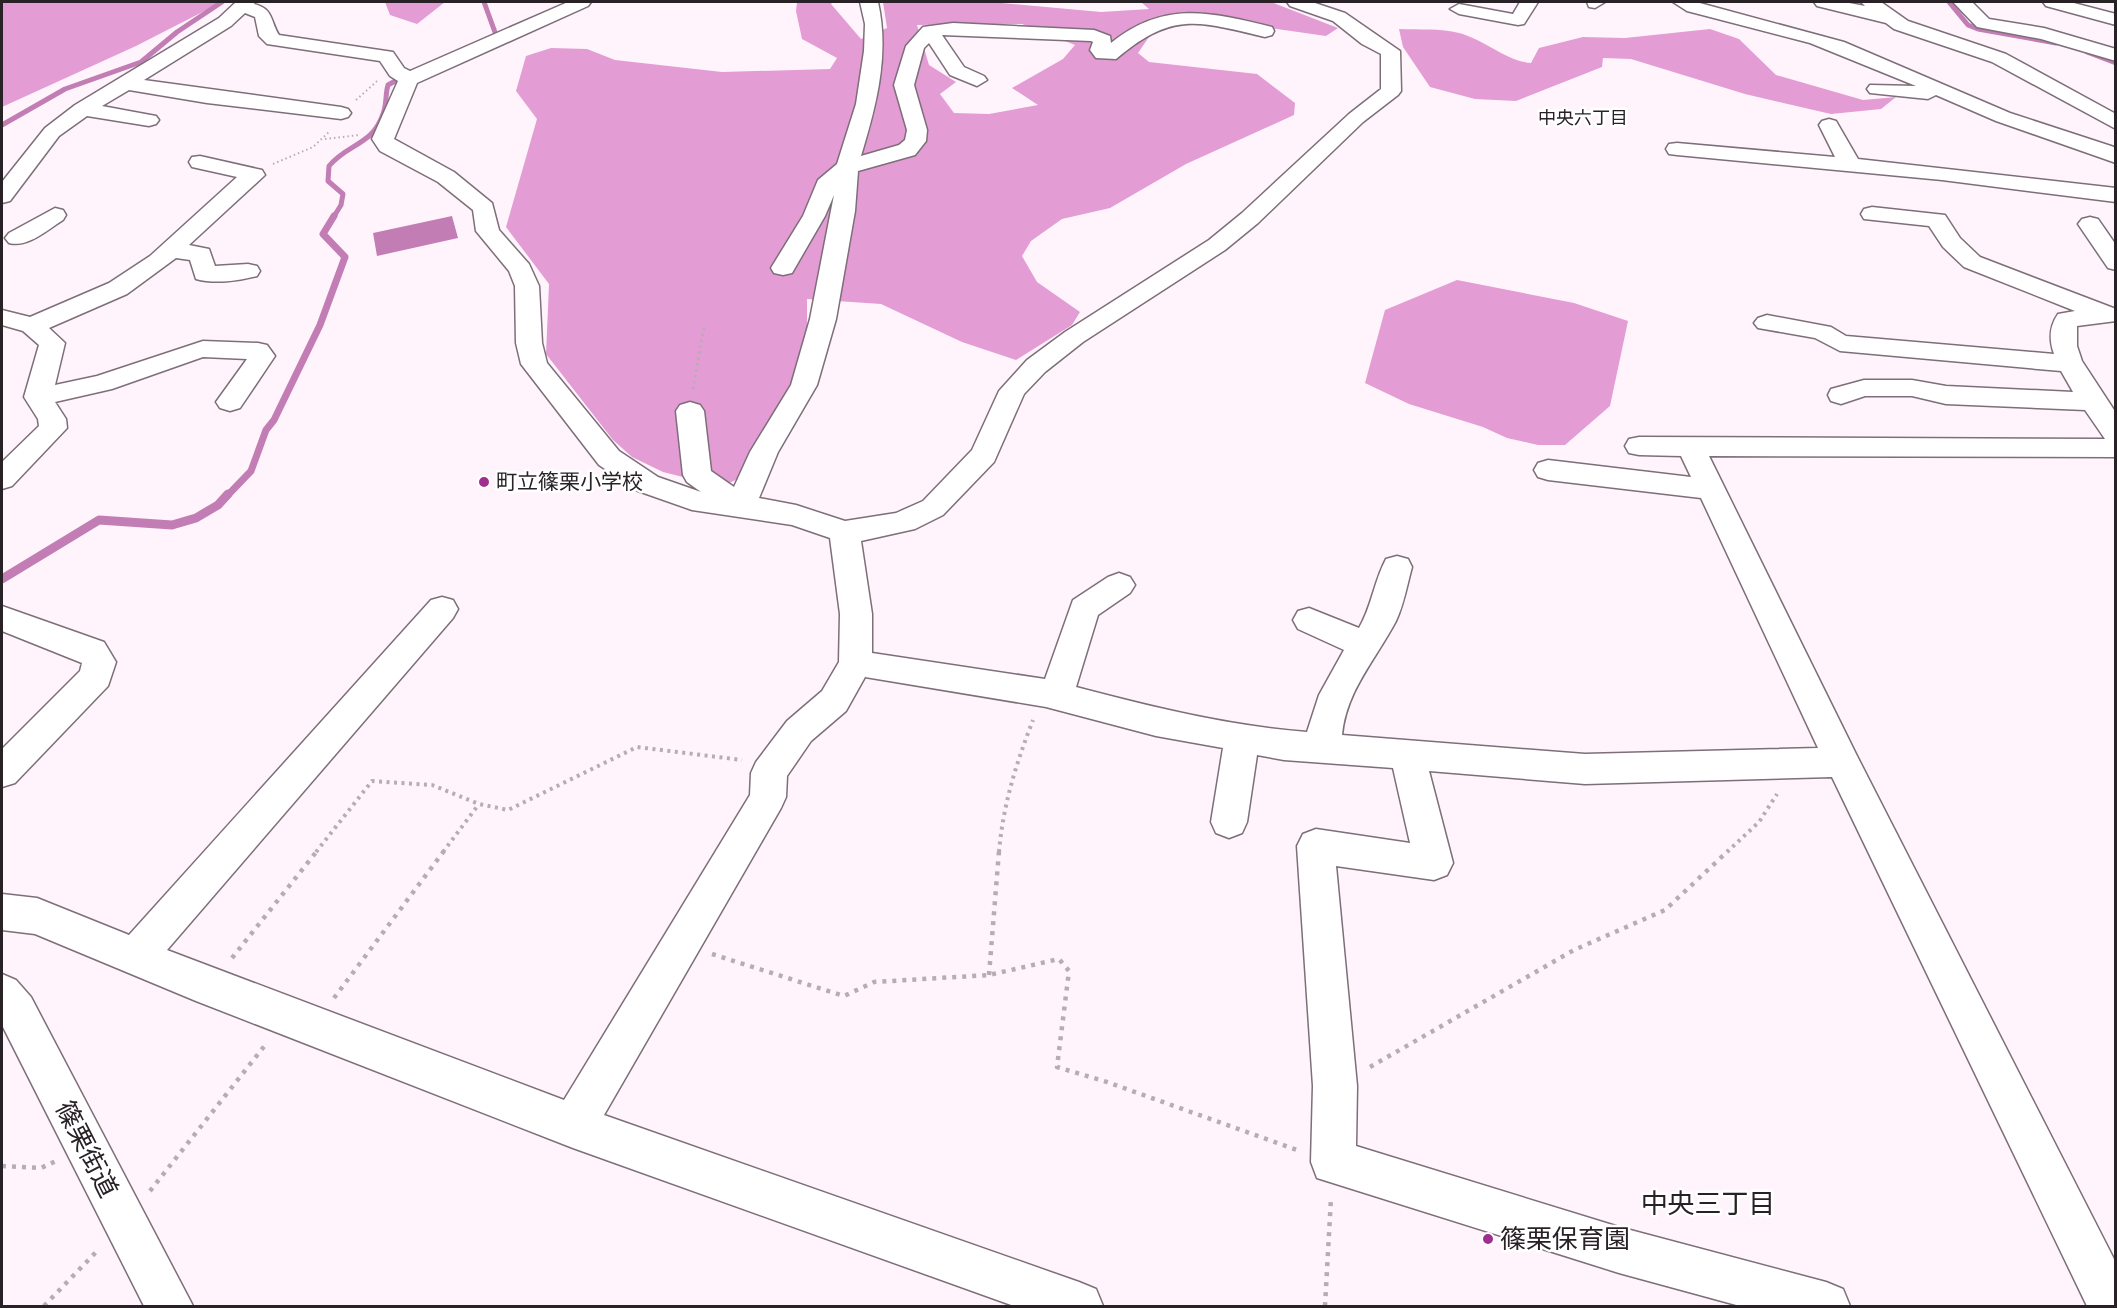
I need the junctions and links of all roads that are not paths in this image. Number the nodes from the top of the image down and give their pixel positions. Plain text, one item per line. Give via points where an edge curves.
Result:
1 (582, 2) edge
2 (869, 2) edge
3 (1296, 2) edge
4 (1529, 2) edge
5 (1682, 2) edge
6 (1823, 2) edge
7 (1870, 2) edge
8 (1962, 2) edge
9 (2052, 2) edge
10 (242, 3) edge
11 (1459, 9) dead end
12 (1892, 18) junction
13 (2115, 20) edge
14 (930, 31) junction
15 (1265, 31) dead end
16 (2115, 56) edge
17 (1999, 58) junction
18 (2038, 59) dead end
19 (2068, 61) dead end
20 (2115, 72) edge
21 (403, 76) junction
22 (977, 80) dead end
23 (124, 83) junction
24 (1877, 88) dead end
25 (1930, 96) junction
26 (82, 110) junction
27 (341, 113) dead end
28 (149, 120) dead end
29 (2115, 123) edge
30 (1829, 125) dead end
31 (1677, 149) dead end
32 (2115, 157) edge
33 (2, 162) edge
34 (200, 162) dead end
35 (28, 163) junction
36 (1849, 163) junction
37 (848, 167) junction
38 (2115, 195) edge
39 (2, 196) edge
40 (1872, 214) dead end
41 (55, 215) dead end
42 (2090, 224) dead end
43 (7, 240) edge
44 (172, 250) junction
45 (2115, 263) edge
46 (783, 268) dead end
47 (248, 271) dead end
48 (2112, 315) edge
49 (2, 317) edge
50 (1767, 323) dead end
51 (32, 326) junction
52 (2071, 364) junction
53 (1841, 395) dead end
54 (38, 397) junction
55 (230, 402) dead end
56 (2094, 402) junction
57 (690, 411) road end
58 (2115, 434) edge
59 (1639, 446) dead end
60 (1691, 447) junction
61 (2115, 448) edge
62 (1548, 470) dead end
63 (2, 479) edge
64 (1711, 489) junction
65 (741, 505) junction
66 (844, 532) junction
67 (1397, 567) dead end
68 (1119, 585) dead end
69 (442, 609) dead end
70 (2, 618) edge
71 (1309, 620) dead end
72 (1365, 645) junction
73 (856, 663) junction
74 (1051, 694) junction
75 (1242, 737) junction
76 (1323, 748) junction
77 (1408, 757) junction
78 (1842, 762) junction
79 (2, 772) edge
80 (1229, 822) dead end
81 (2, 912) edge
82 (135, 957) junction
83 (2, 994) edge
84 (573, 1126) junction
85 (169, 1306) edge
86 (1079, 1306) edge
87 (1826, 1306) edge
88 (2112, 1306) edge

1 - 21 street
2 - 37 street via 874,51 866,104
3 - 66 street via 1339,17 1390,51 1391,91 1217,245 1036,366 1012,391 984,455 933,508 904,522
4 - 11 street via 1518,20
5 - 25 street via 1856,52
6 - 12 street
7 - 12 street
8 - 16 street via 1983,23 2044,34
9 - 13 street
10 - 21 street via 263,14 268,36 274,40 386,56
10 - 23 street via 225,22
12 - 17 street via 1901,25
14 - 15 street via 1094,36 1103,40 1100,50 1109,55 1149,24 1166,19 1218,19
14 - 22 street via 957,71
14 - 37 street via 915,46 904,85 917,130 915,141 907,150
17 - 18 street
17 - 29 street
19 - 20 street
21 - 65 street via 392,123 383,139 388,146 446,177 484,208 488,231 519,269 527,286 529,343 534,364 575,418 609,458 648,484 702,503
23 - 26 street
23 - 27 street
24 - 25 street
25 - 32 street via 2101,148
26 - 28 street
26 - 35 street via 52,132
30 - 36 street
31 - 36 street
33 - 35 street
34 - 44 street via 262,170 232,190
35 - 39 street
36 - 38 street
37 - 46 street via 829,180 814,216
37 - 65 street via 824,319 804,385 765,452
40 - 48 street via 1937,220 1951,242 1972,262
41 - 43 street
42 - 45 street
44 - 47 street via 201,254 205,273
44 - 51 street via 129,282
48 - 52 street via 2067,319 2062,327 2062,343
49 - 51 street
50 - 52 street via 1822,332 1840,343
51 - 54 street via 52,343
52 - 56 street
53 - 56 street via 1864,388 1912,388 1946,395
54 - 55 street via 103,383 203,349 258,351 262,356
54 - 63 street via 52,419 53,428
56 - 58 street
57 - 65 street via 697,475
59 - 60 street
60 - 61 street
60 - 64 street
62 - 64 street
64 - 78 street
65 - 66 street via 796,515
66 - 73 street via 856,614
67 - 72 street via 1381,618
68 - 74 street via 1084,608
69 - 82 street
70 - 79 street via 92,651 99,662 96,677
71 - 72 street
72 - 76 street via 1333,696 1324,726
73 - 74 street
73 - 84 street via 834,701 799,731 769,773 768,797
74 - 75 street via 1156,722
75 - 76 street
75 - 80 street
76 - 77 street
77 - 78 street via 1585,769
77 - 87 street via 1434,863 1316,846 1335,1086 1333,1162 1619,1250
78 - 88 street
81 - 82 street via 37,916
82 - 84 street
83 - 85 street, 篠栗街道 via 16,1011
84 - 86 street

